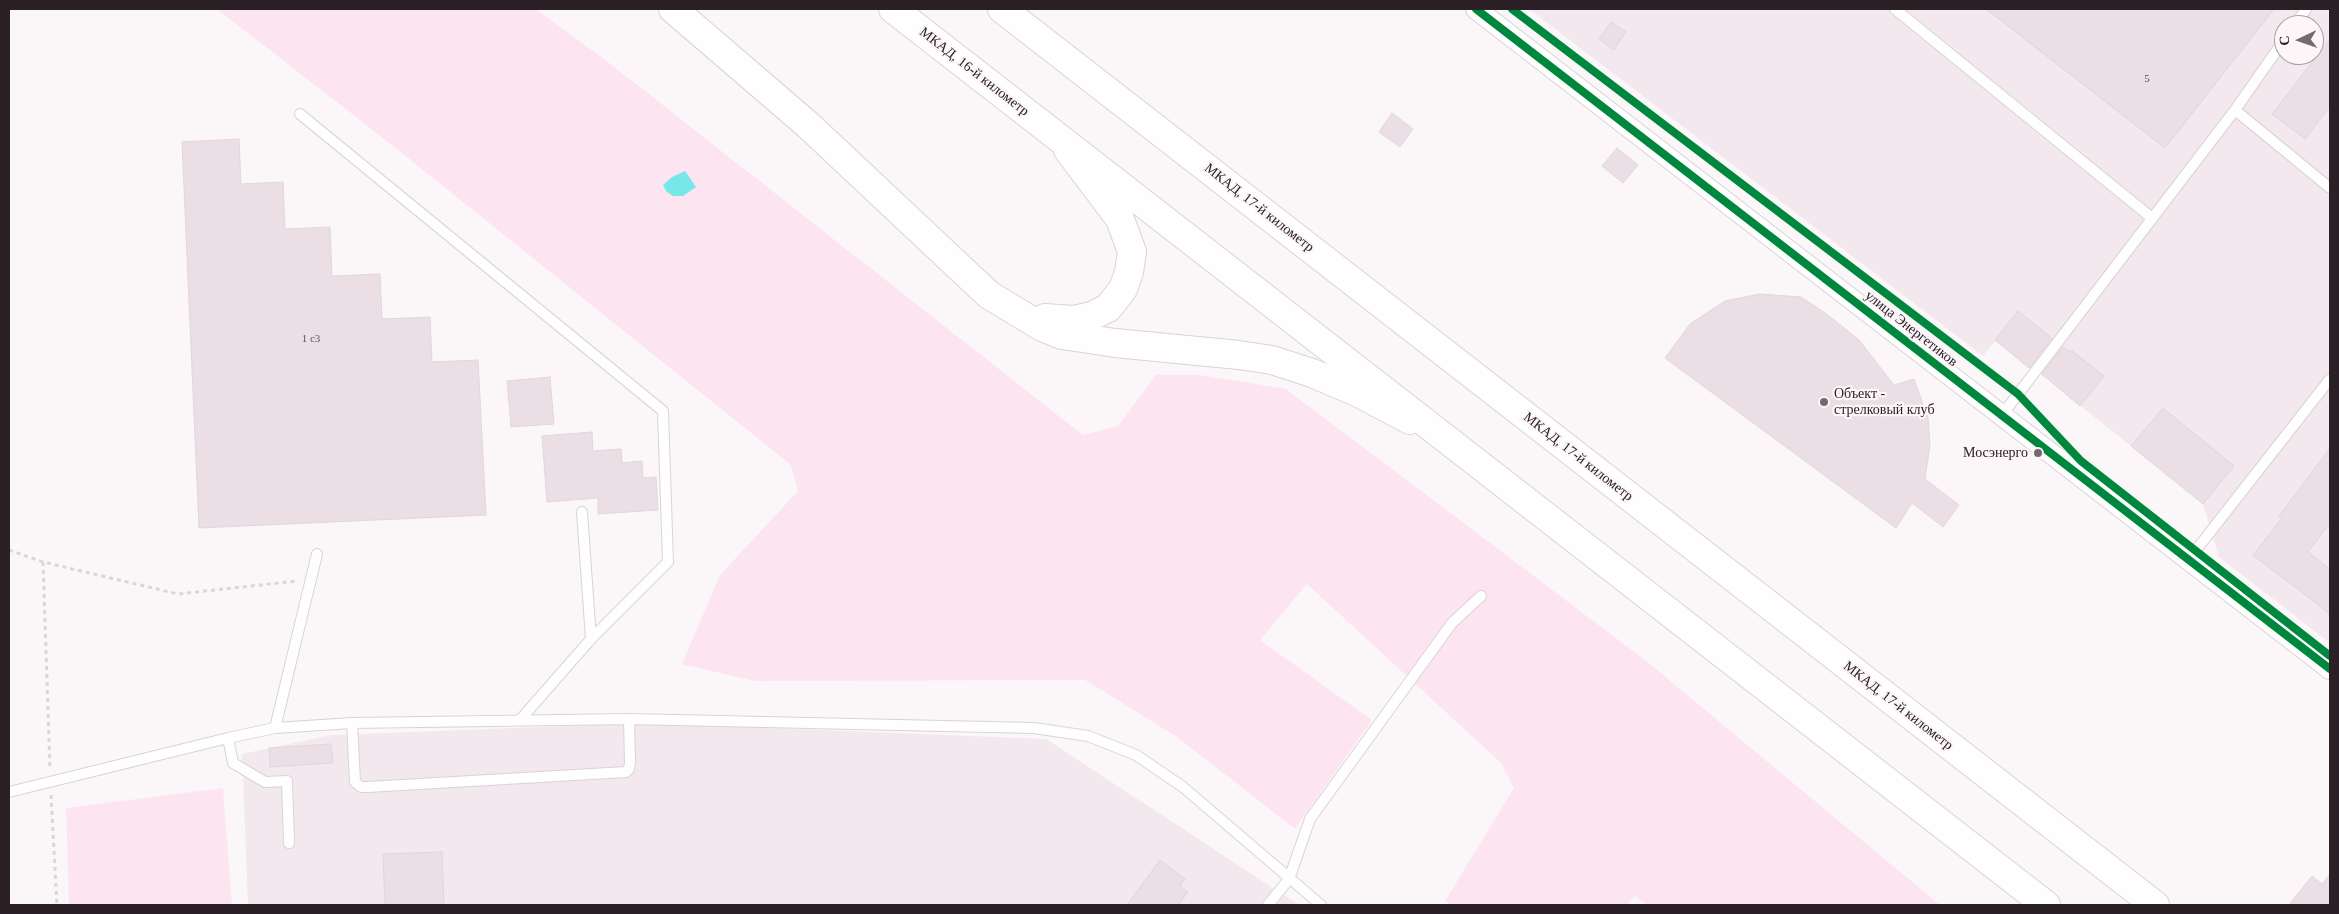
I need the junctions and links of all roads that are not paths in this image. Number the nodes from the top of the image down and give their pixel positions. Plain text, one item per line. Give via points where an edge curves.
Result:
1 (673, 9) edge
2 (893, 9) edge
3 (1002, 9) edge
4 (1476, 9) edge
5 (1895, 9) edge
6 (2274, 54) edge
7 (2235, 110) junction
8 (300, 114) dead end
9 (1056, 135) junction
10 (2330, 188) edge
11 (2152, 218) junction
12 (1020, 313) junction
13 (2330, 379) edge
14 (2002, 415) junction
15 (1446, 439) junction
16 (582, 512) dead end
17 (316, 554) dead end
18 (2189, 559) junction
19 (1481, 596) dead end
20 (591, 639) junction
21 (2330, 669) edge
22 (520, 720) junction
23 (630, 720) junction
24 (352, 723) junction
25 (275, 728) junction
26 (228, 738) junction
27 (9, 792) edge
28 (289, 842) dead end
29 (1289, 879) junction
30 (1268, 905) edge
31 (1322, 905) edge
32 (2046, 905) edge
33 (2155, 905) edge

1 - 12 main road via 808,125 990,294
2 - 9 main road, МКАД, 16-й километр
3 - 33 main road, МКАД, 17-й километр
4 - 14 street, улица Энергетиков
5 - 11 lane
6 - 7 lane
7 - 10 lane
7 - 11 lane
8 - 20 lane via 663,411 668,562
9 - 12 main road via 1120,219 1132,252 1129,272 1123,289 1108,308 1092,316 1053,320
9 - 15 main road
11 - 14 lane
12 - 15 main road via 1042,327 1062,334 1272,360 1356,392
13 - 18 lane
14 - 18 street, улица Энергетиков
15 - 32 main road
16 - 20 lane
17 - 25 lane
18 - 21 street, улица Энергетиков
19 - 29 lane via 1452,623 1310,819
20 - 22 lane
22 - 23 lane
22 - 24 lane
23 - 24 lane via 630,769 626,772 368,787 361,787 355,782
23 - 29 lane via 1034,728 1088,736 1136,755 1183,787
24 - 25 lane
25 - 26 lane
26 - 27 lane
26 - 28 lane via 233,763 265,782 287,781
29 - 30 lane
29 - 31 lane

